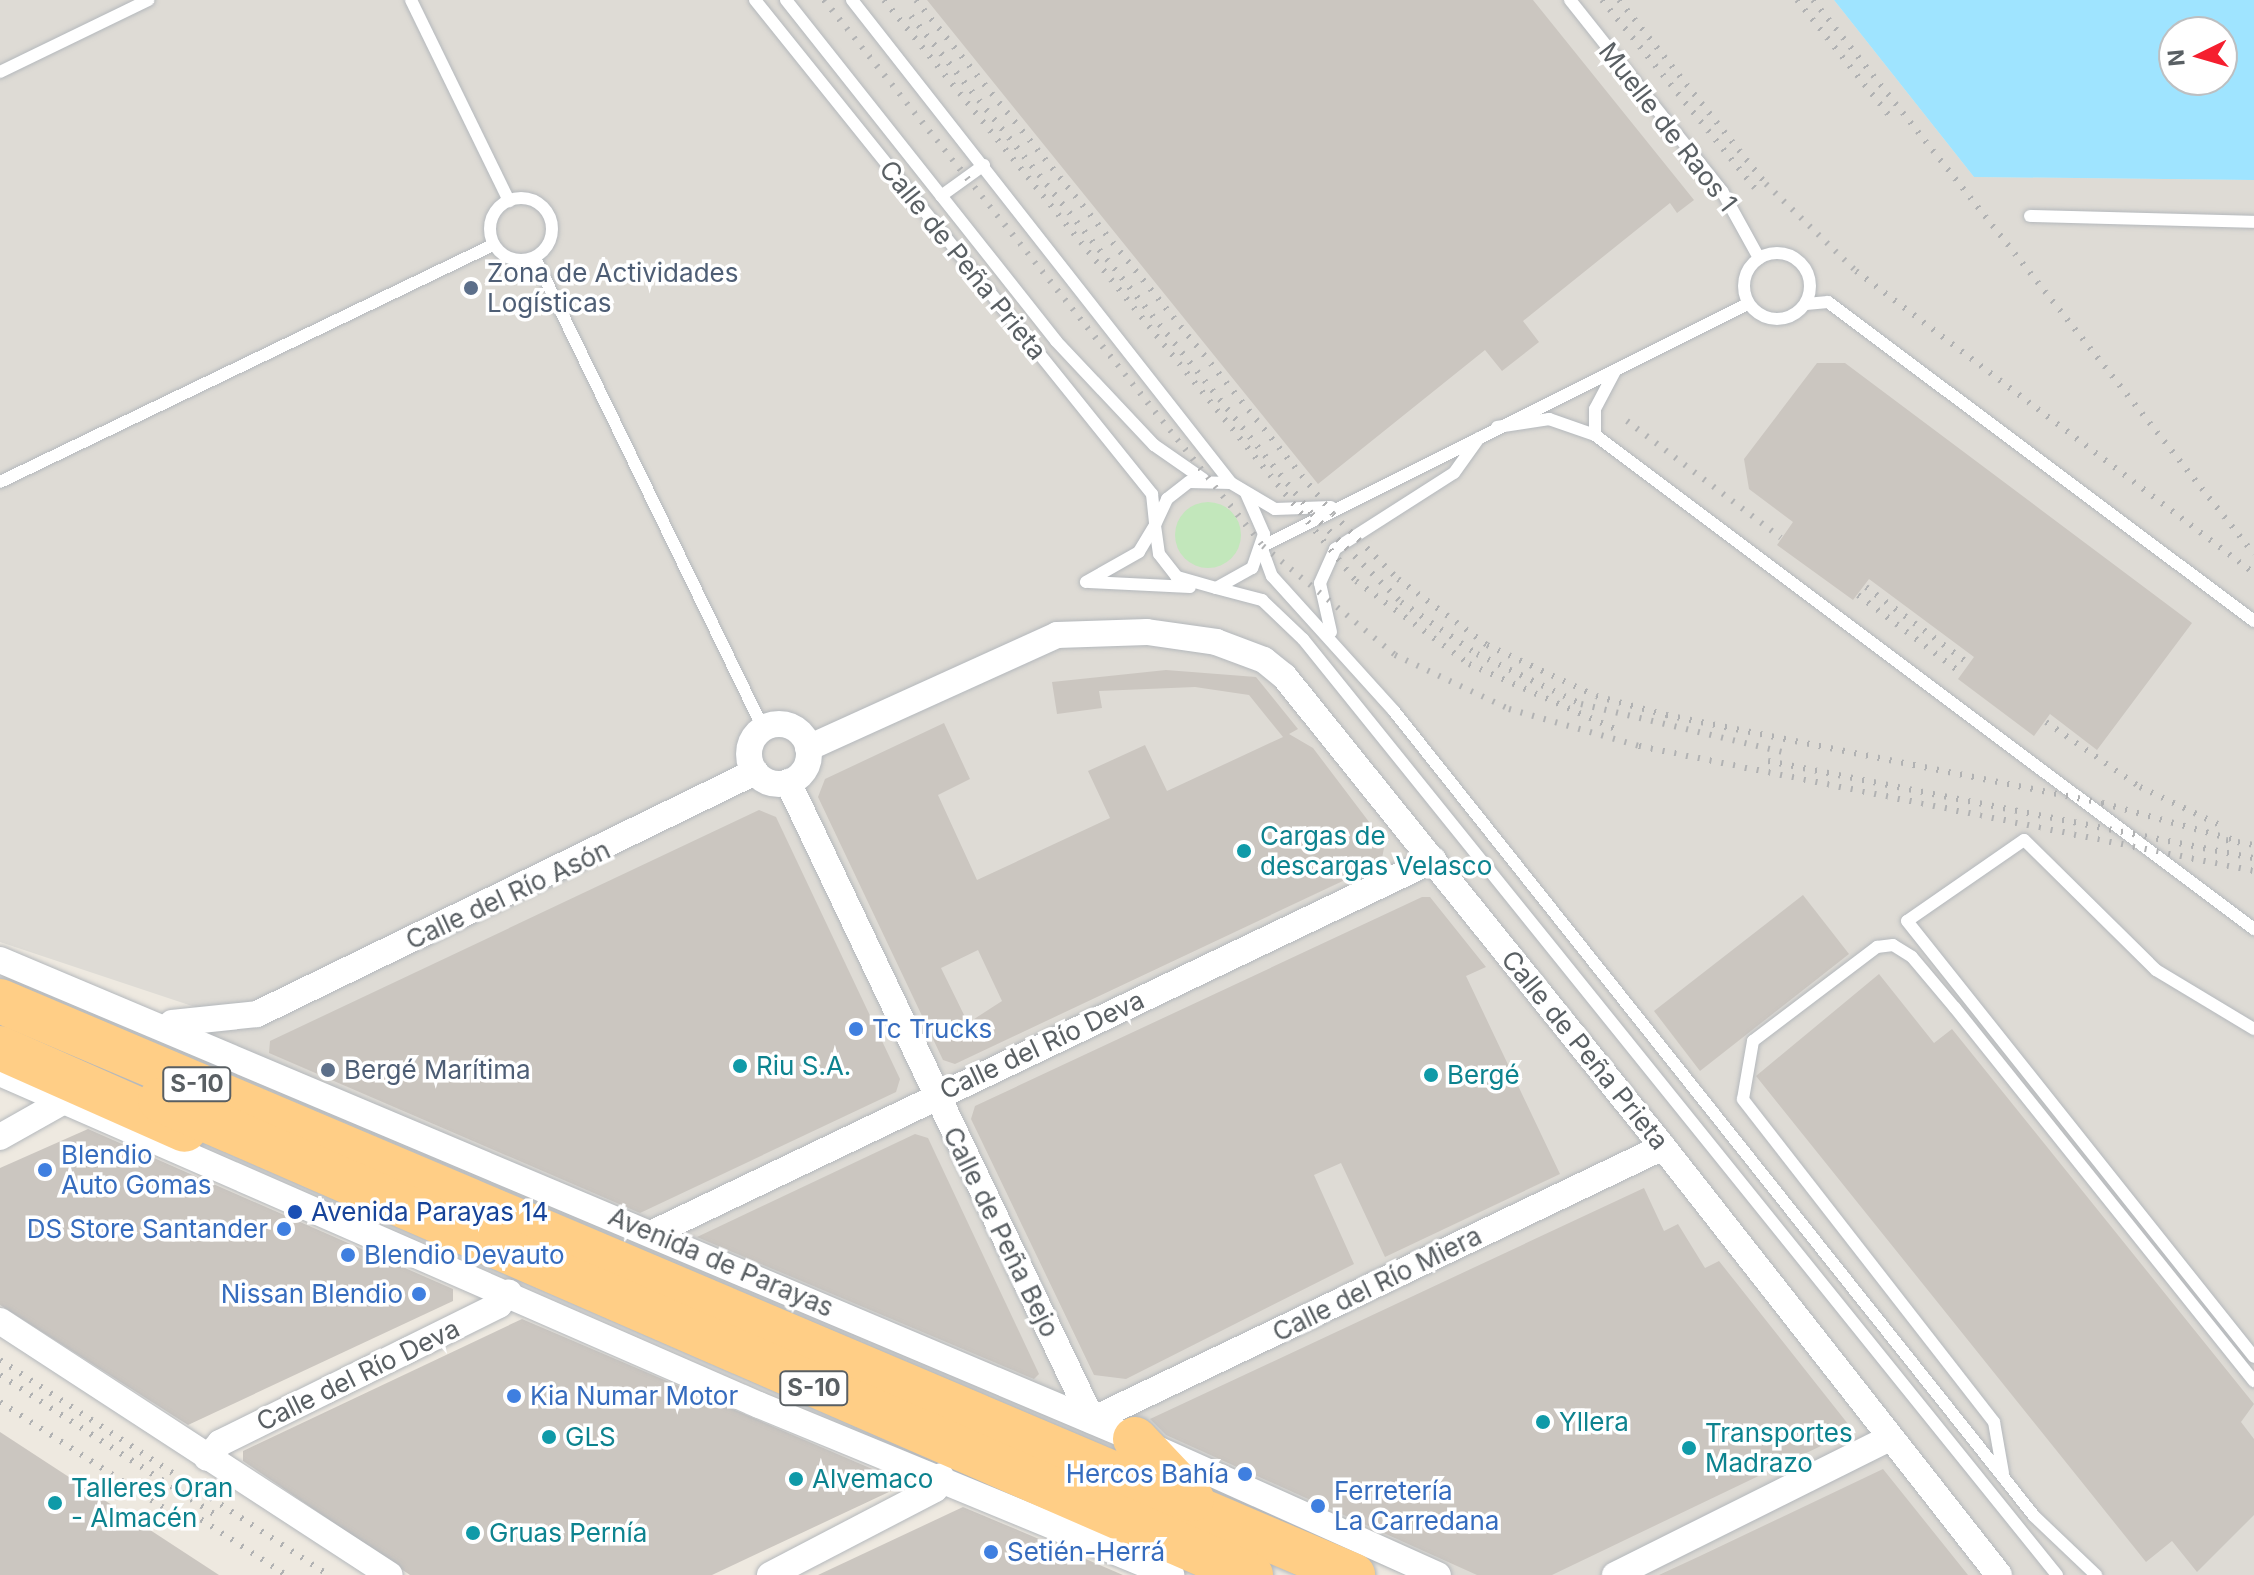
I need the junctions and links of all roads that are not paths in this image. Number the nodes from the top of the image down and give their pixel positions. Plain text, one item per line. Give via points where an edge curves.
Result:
1 (148, 0) edge
2 (411, 0) edge
3 (755, 0) edge
4 (786, 0) edge
5 (852, 0) edge
6 (1570, 0) edge
7 (0, 72) edge
8 (984, 165) junction
9 (941, 196) junction
10 (509, 201) junction
11 (2030, 216) dead end
12 (2254, 222) edge
13 (493, 245) junction
14 (535, 258) junction
15 (1759, 258) junction
16 (1748, 304) junction
17 (1806, 304) junction
18 (1617, 367) junction
19 (1497, 427) junction
20 (1595, 435) junction
21 (1480, 436) junction
22 (1203, 479) junction
23 (0, 482) edge
24 (1231, 483) junction
25 (1246, 493) junction
26 (1346, 504) junction
27 (1155, 525) junction
28 (1262, 547) junction
29 (1210, 588) junction
30 (2254, 621) edge
31 (1337, 642) junction
32 (763, 728) junction
33 (808, 748) junction
34 (755, 772) junction
35 (788, 782) junction
36 (1433, 860) junction
37 (2254, 929) edge
38 (0, 960) edge
39 (0, 983) edge
40 (0, 1001) edge
41 (257, 1014) junction
42 (155, 1022) junction
43 (2254, 1029) edge
44 (0, 1031) edge
45 (0, 1048) edge
46 (245, 1062) junction
47 (0, 1073) edge
48 (936, 1096) junction
49 (64, 1101) junction
50 (135, 1108) junction
51 (90, 1113) junction
52 (1755, 1124) junction
53 (0, 1137) edge
54 (1737, 1139) junction
55 (1663, 1147) junction
56 (387, 1181) junction
57 (653, 1233) junction
58 (509, 1292) junction
59 (0, 1321) edge
60 (2254, 1357) edge
61 (2254, 1381) edge
62 (1092, 1420) junction
63 (1994, 1422) junction
64 (1968, 1433) junction
65 (1890, 1438) junction
66 (1135, 1439) junction
67 (207, 1458) junction
68 (941, 1476) junction
69 (2004, 1479) junction
70 (1204, 1512) junction
71 (389, 1575) edge
72 (770, 1575) edge
73 (1171, 1575) edge
74 (1251, 1575) edge
75 (1353, 1575) edge
76 (1438, 1575) edge
77 (1615, 1575) edge
78 (1999, 1575) edge
79 (2057, 1575) edge
80 (2096, 1575) edge

1 - 7 lane
2 - 10 lane
3 - 27 lane, Calle de Peña Prieta via 1107,430 1152,494
4 - 9 lane, Calle de Peña Prieta
5 - 8 lane
6 - 15 lane, Muelle de Raos 1 via 1722,191
8 - 9 lane
8 - 24 lane
9 - 22 lane, Calle de Peña Prieta via 1056,341 1154,445
10 - 13 lane via 491,222
10 - 14 lane via 535,201 551,220 549,243
11 - 12 lane
13 - 14 lane via 513,259
13 - 23 lane
14 - 32 lane
15 - 16 lane via 1744,278
15 - 17 lane via 1796,259 1810,281
16 - 17 lane via 1781,319
16 - 18 lane
17 - 30 lane via 1828,302
18 - 19 lane
18 - 20 lane via 1595,409
19 - 20 lane via 1549,419
19 - 21 lane
20 - 37 lane
21 - 26 lane
21 - 31 lane via 1454,473 1345,540 1328,558 1320,593
22 - 24 lane
22 - 27 lane via 1167,499
24 - 25 lane
25 - 26 lane via 1275,509
25 - 28 lane via 1260,512
26 - 28 lane
27 - 29 lane via 1166,567
27 - 29 lane via 1131,560 1086,582
28 - 29 lane via 1244,575
28 - 31 lane via 1272,576
29 - 79 lane, Calle de Peña Prieta via 1262,600 1303,639
31 - 54 lane
32 - 33 street via 788,725
32 - 34 street via 750,745
33 - 35 street via 806,766
33 - 36 street, Calle de Peña Prieta via 1029,645 1105,629 1191,637 1264,660
34 - 35 street via 768,782
34 - 41 street, Calle del Río Asón via 737,786
35 - 48 street, Calle de Peña Bejo
36 - 48 street, Calle del Río Deva
36 - 55 street, Calle de Peña Prieta
38 - 42 street, Avenida de Parayas
39 - 56 highway
40 - 56 highway, S-10
41 - 42 street, Calle del Río Asón via 195,1025
41 - 46 street via 240,1035
42 - 46 street, Avenida de Parayas
43 - 60 lane via 2156,970 2024,840 1907,921
44 - 56 highway, S-10
45 - 50 highway
46 - 57 street, Avenida de Parayas
47 - 49 street
48 - 57 street, Calle del Río Deva
48 - 62 street, Calle de Peña Bejo
49 - 51 street
49 - 53 street
50 - 51 lane
50 - 56 highway via 216,1144
51 - 58 street
52 - 54 lane
52 - 61 lane via 1743,1099 1753,1041 1877,947 1893,945 1955,1008
52 - 63 lane
54 - 64 lane
55 - 62 street, Calle del Río Miera
55 - 65 street, Calle de Peña Prieta
56 - 70 highway, S-10
56 - 74 highway, S-10
57 - 62 street, Avenida de Parayas
58 - 67 street, Calle del Río Deva via 499,1305 220,1443
58 - 68 street via 759,1405
59 - 67 street
62 - 66 street, Avenida de Parayas
63 - 64 lane
63 - 69 lane
64 - 69 lane
65 - 77 street
65 - 78 street, Calle de Peña Prieta
66 - 70 highway
66 - 76 street, Avenida de Parayas
67 - 71 street
68 - 72 street via 935,1489
68 - 73 street
69 - 80 lane via 2064,1552
70 - 75 highway, S-10

